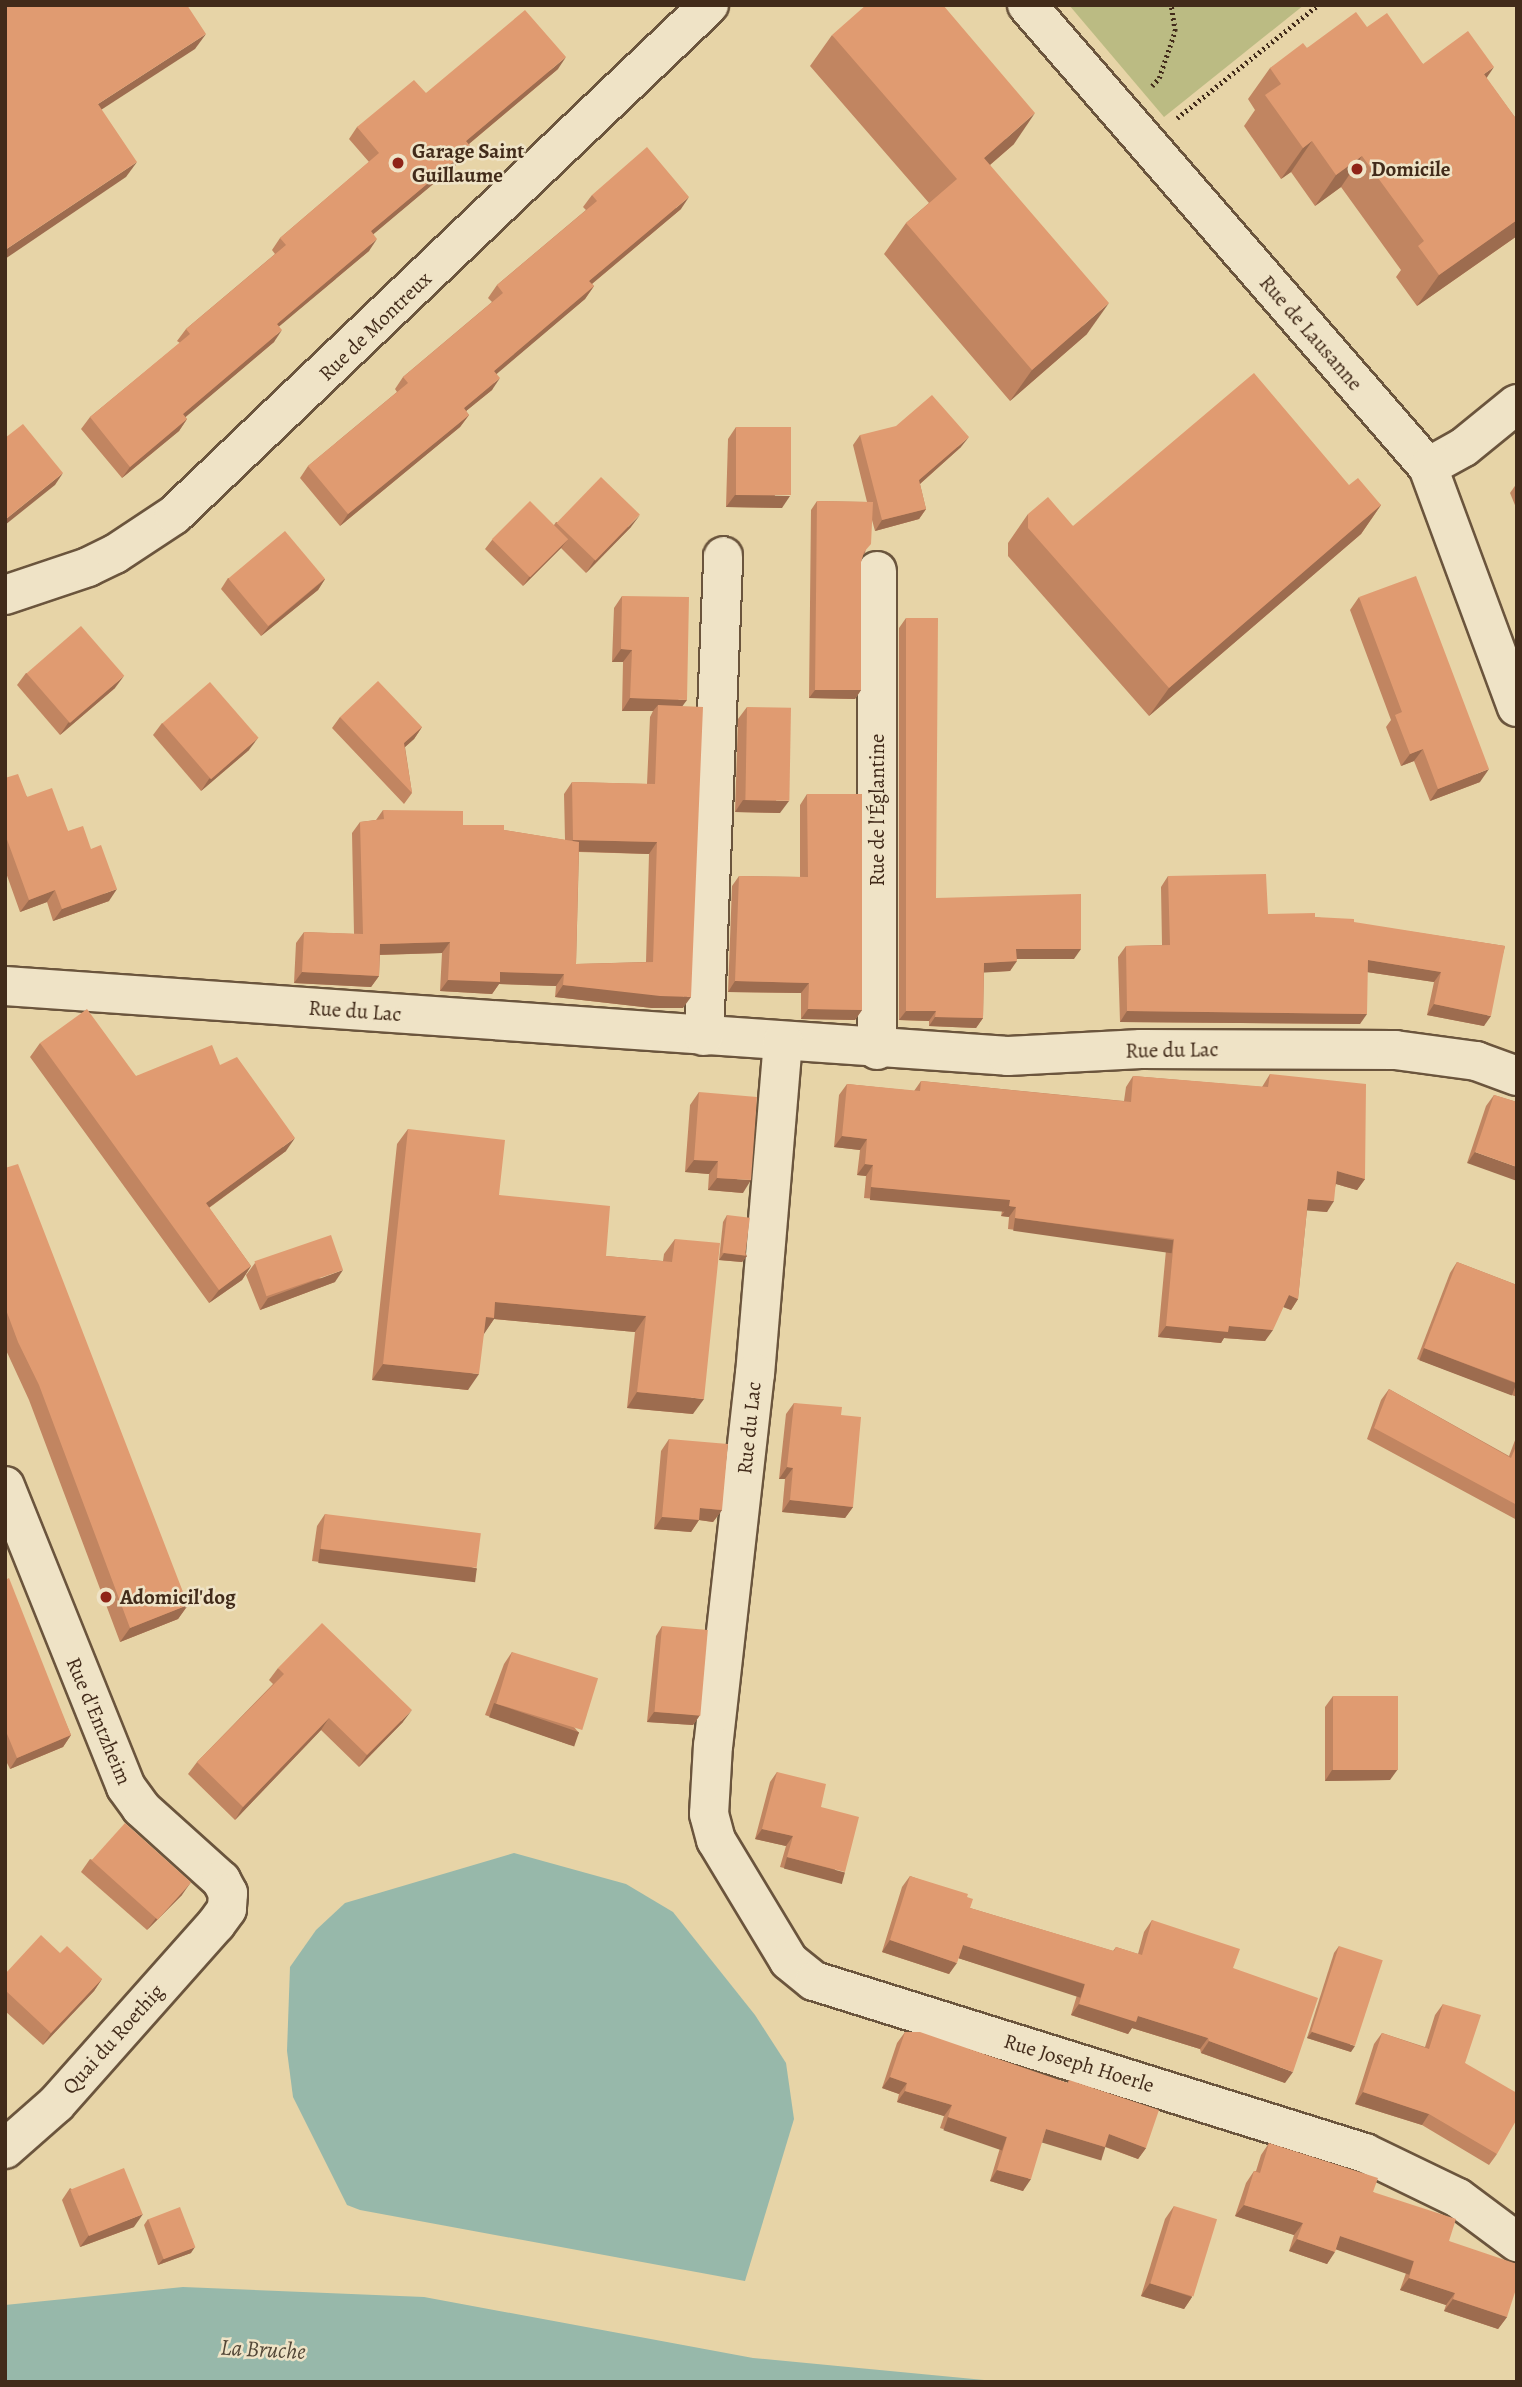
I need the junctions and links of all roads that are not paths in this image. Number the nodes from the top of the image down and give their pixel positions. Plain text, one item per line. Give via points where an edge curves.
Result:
1 (709, 5) edge
2 (1027, 5) edge
3 (1517, 404) edge
4 (1428, 467) junction
5 (723, 556) dead end
6 (877, 571) dead end
7 (5, 595) edge
8 (1517, 707) edge
9 (5, 986) edge
10 (704, 1036) junction
11 (783, 1041) junction
12 (877, 1049) junction
13 (1517, 1076) edge
14 (5, 1486) edge
15 (709, 1814) joint
16 (216, 1924) joint
17 (5, 2149) edge
18 (1517, 2242) edge

1 - 7 street, Rue de Montreux via 174,515 115,554
2 - 4 street, Rue de Lausanne
3 - 4 street via 1464,447
4 - 8 street, Rue de Lausanne
5 - 10 street
6 - 12 street, Rue de l'Églantine
9 - 10 street, Rue du Lac
10 - 11 street, Rue du Lac
11 - 12 street, Rue du Lac
11 - 15 street, Rue du Lac via 755,1373
12 - 13 street, Rue du Lac via 1008,1056 1142,1049 1395,1051 1476,1061
14 - 16 street, Rue d'Entzheim via 126,1787 141,1808 221,1880 228,1893 227,1909
15 - 18 street, Rue Joseph Hoerle via 716,1840 789,1961 814,1981 1365,2153 1458,2199
16 - 17 street, Quai du Roethig via 56,2104

